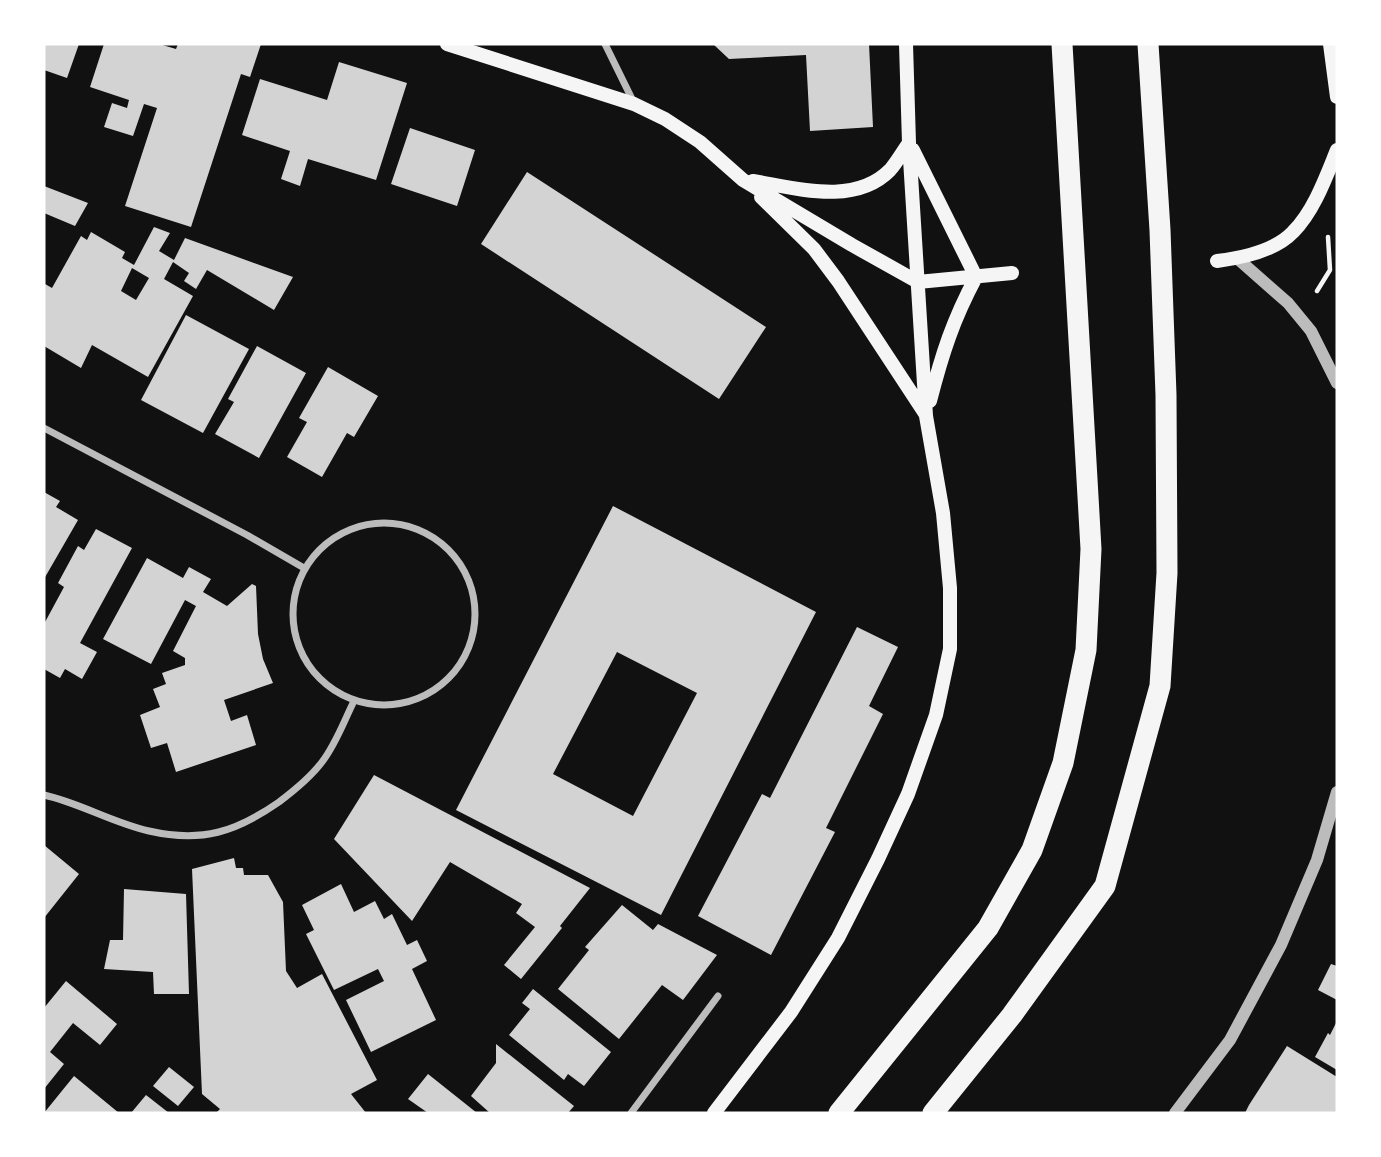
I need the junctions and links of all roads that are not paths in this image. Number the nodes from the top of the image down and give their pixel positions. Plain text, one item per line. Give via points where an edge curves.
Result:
1 (447, 44) edge
2 (605, 44) edge
3 (906, 44) edge
4 (1062, 44) edge
5 (1148, 44) edge
6 (1330, 44) edge
7 (1337, 97) edge
8 (634, 104) junction
9 (909, 143) junction
10 (1337, 150) edge
11 (743, 180) junction
12 (1238, 259) junction
13 (1217, 261) dead end
14 (1012, 273) dead end
15 (976, 277) junction
16 (918, 282) junction
17 (1337, 383) edge
18 (926, 416) junction
19 (44, 428) edge
20 (304, 568) junction
21 (354, 701) junction
22 (1337, 792) edge
23 (44, 795) edge
24 (718, 996) dead end
25 (631, 1113) edge
26 (714, 1113) edge
27 (839, 1113) edge
28 (933, 1113) edge
29 (1175, 1113) edge

1 - 8 main road
2 - 8 street
3 - 9 main road
4 - 27 highway via 1091,549 1086,650 1063,763 1032,850 988,928
5 - 28 highway via 1166,395 1167,573 1160,686 1105,886 1012,1015
6 - 7 main road
8 - 11 main road via 701,142
9 - 11 main road via 890,170 870,185 850,191 806,190
9 - 15 main road
9 - 16 main road
10 - 12 main road via 1293,233
11 - 16 main road
11 - 18 main road via 814,249
12 - 13 main road
12 - 17 street via 1288,303 1311,331
14 - 15 main road
15 - 16 main road
15 - 18 main road via 945,345
16 - 18 main road
18 - 26 main road via 950,588 950,649 936,715 908,794 838,939 791,1012
19 - 20 street
20 - 21 street via 293,599 297,641 305,661 326,685
20 - 21 street via 324,543 352,527 383,522 415,527 442,542 464,567 474,596 475,628 464,658 444,683 417,700 385,706
21 - 23 street via 323,762 307,779 263,813 228,831 180,836 148,831
22 - 29 street via 1317,860 1281,945 1230,1040
24 - 25 street

